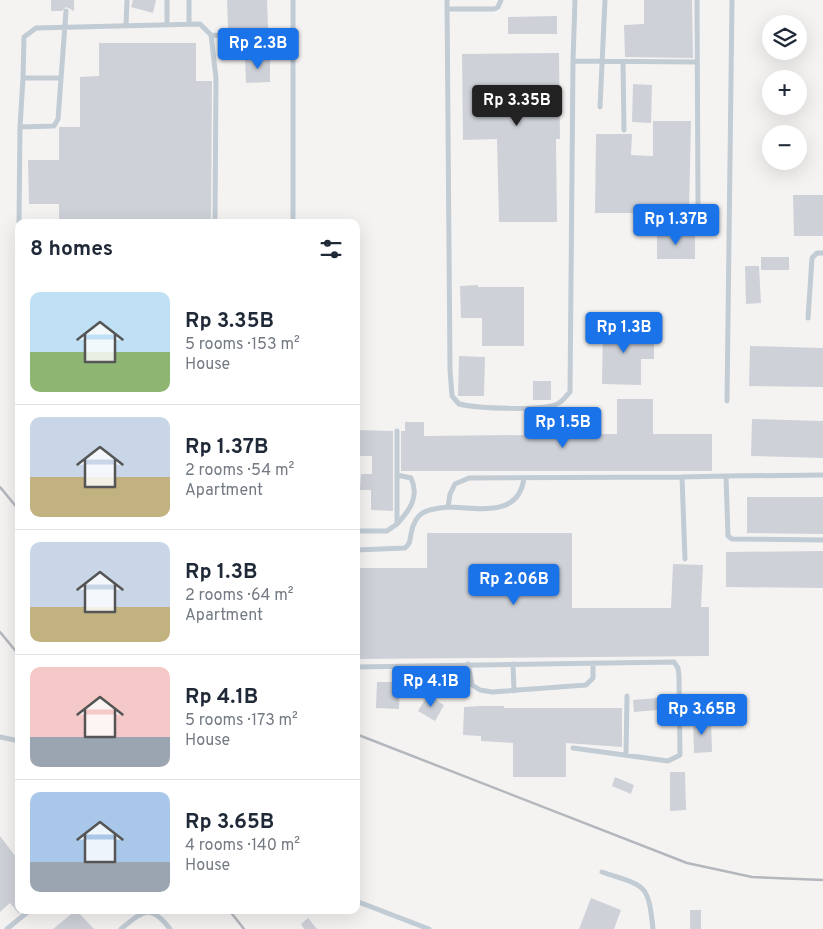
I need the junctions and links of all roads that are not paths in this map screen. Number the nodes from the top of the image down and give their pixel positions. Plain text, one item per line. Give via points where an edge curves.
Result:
1 (127, 0) edge
2 (167, 0) edge
3 (189, 0) edge
4 (293, 0) edge
5 (447, 0) edge
6 (501, 0) edge
7 (575, 0) edge
8 (605, 0) edge
9 (697, 0) edge
10 (732, 0) edge
11 (447, 9) junction
12 (66, 11) dead end
13 (189, 24) junction
14 (167, 25) junction
15 (66, 26) junction
16 (126, 26) junction
17 (211, 35) junction
18 (258, 37) dead end
19 (573, 61) junction
20 (602, 61) junction
21 (623, 62) junction
22 (697, 62) junction
23 (23, 78) junction
24 (60, 78) junction
25 (600, 108) dead end
26 (20, 127) junction
27 (624, 130) dead end
28 (663, 215) dead end
29 (19, 219) edge
30 (215, 219) edge
31 (293, 219) edge
32 (823, 253) edge
33 (808, 318) dead end
34 (728, 401) dead end
35 (397, 431) dead end
36 (397, 475) junction
37 (823, 475) edge
38 (726, 476) junction
39 (682, 477) junction
40 (524, 478) junction
41 (448, 507) junction
42 (397, 524) junction
43 (360, 531) edge
44 (823, 540) edge
45 (360, 550) edge
46 (685, 559) dead end
47 (468, 664) junction
48 (513, 664) junction
49 (593, 664) junction
50 (360, 667) edge
51 (514, 690) junction
52 (627, 696) dead end
53 (0, 737) edge
54 (15, 740) edge
55 (573, 748) dead end
56 (626, 755) junction
57 (602, 872) dead end
58 (360, 903) edge
59 (25, 914) edge
60 (138, 914) edge
61 (153, 914) edge
62 (7, 929) edge
63 (122, 929) edge
64 (170, 929) edge
65 (429, 929) edge
66 (653, 929) edge

1 - 16 lane
2 - 14 lane
3 - 13 lane
4 - 31 lane
5 - 11 lane
6 - 11 lane via 494,9
7 - 19 lane
8 - 20 lane
9 - 22 lane
10 - 34 lane
11 - 19 lane via 450,370 452,396 459,404 476,408 548,407 560,403 570,392
12 - 15 lane
13 - 14 lane
13 - 17 lane via 200,24
14 - 16 lane
15 - 16 lane
15 - 23 lane via 36,28 24,37
15 - 24 lane
17 - 18 lane
17 - 30 lane via 216,78
19 - 20 lane
20 - 21 lane
20 - 25 lane
21 - 22 lane
21 - 27 lane
22 - 28 lane via 698,205 692,214
23 - 24 lane
23 - 26 lane
24 - 26 lane via 58,120 54,126
26 - 29 lane
32 - 33 lane via 812,258
35 - 36 lane
36 - 42 lane
36 - 42 lane via 412,478 414,497 409,511
37 - 38 lane
38 - 39 lane
38 - 44 lane via 728,536 732,539
39 - 40 lane
39 - 46 lane
40 - 41 lane via 518,498 507,506
40 - 41 lane via 469,478 460,481 450,494
41 - 45 lane via 421,511 415,518 409,544 405,548
42 - 43 lane via 387,531
47 - 48 lane
47 - 50 lane
47 - 51 lane via 472,685 480,690
48 - 49 lane
48 - 51 lane
49 - 51 lane via 592,678 586,685
49 - 56 lane via 674,662 678,668 680,755 668,761
52 - 56 lane
53 - 54 lane
55 - 56 lane
57 - 66 lane via 640,885 648,894
58 - 65 lane
59 - 62 lane
60 - 63 lane
61 - 64 lane

